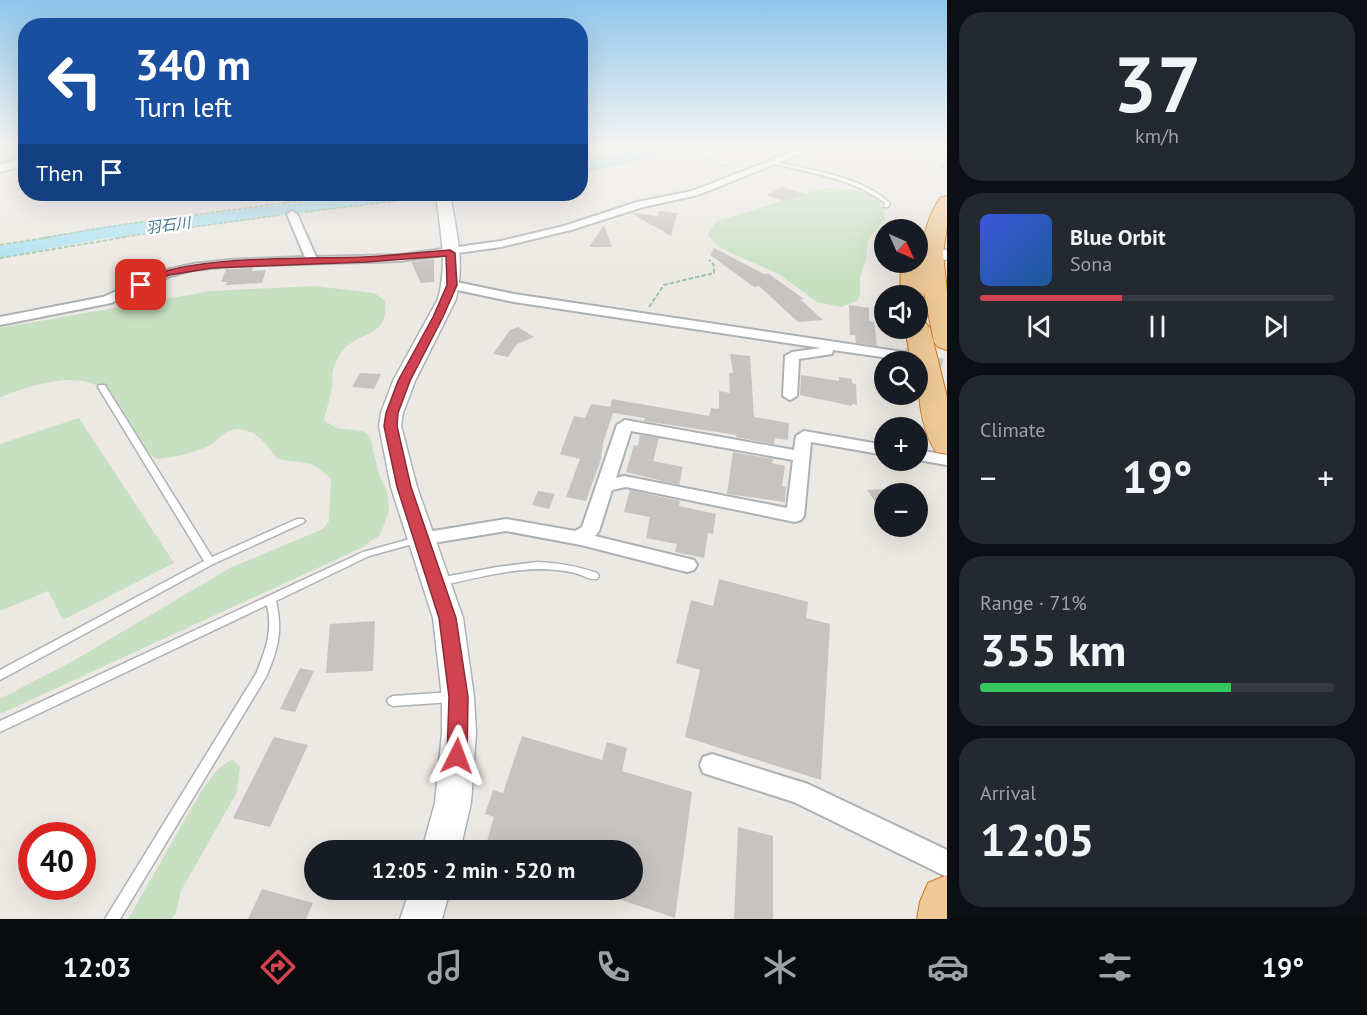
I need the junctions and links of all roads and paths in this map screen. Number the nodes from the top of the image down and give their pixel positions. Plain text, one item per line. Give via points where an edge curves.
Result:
1 (704, 190) edge
2 (865, 190) edge
3 (942, 190) edge
4 (945, 190) edge
5 (301, 201) edge
6 (390, 201) edge
7 (444, 201) edge
8 (286, 203) joint
9 (886, 206) dead end
10 (292, 214) junction
11 (921, 219) edge
12 (947, 222) edge
13 (0, 245) edge
14 (936, 252) edge
15 (450, 253) junction
16 (0, 258) edge
17 (709, 260) dead end
18 (312, 261) junction
19 (452, 285) junction
20 (641, 318) junction
21 (0, 321) edge
22 (920, 339) edge
23 (947, 342) edge
24 (842, 346) junction
25 (874, 351) edge
26 (102, 387) dead end
27 (790, 396) dead end
28 (947, 445) edge
29 (874, 448) edge
30 (801, 456) junction
31 (928, 457) edge
32 (947, 460) edge
33 (606, 483) junction
34 (300, 521) dead end
35 (421, 539) junction
36 (581, 539) junction
37 (210, 562) junction
38 (687, 565) dead end
39 (594, 576) dead end
40 (436, 582) junction
41 (270, 599) junction
42 (0, 675) edge
43 (458, 697) junction
44 (393, 701) dead end
45 (0, 727) edge
46 (712, 765) dead end
47 (444, 840) edge
48 (947, 864) edge
49 (427, 900) edge
50 (947, 902) edge
51 (112, 919) edge
52 (421, 919) edge
53 (944, 919) edge

1 - 15 street via 641,204 534,237
2 - 9 lane via 879,195 888,203
3 - 11 highway via 927,205
4 - 14 highway via 933,235
5 - 8 path
6 - 10 path
7 - 15 street
8 - 13 path
10 - 16 path
10 - 18 street
12 - 14 highway via 943,245
14 - 23 highway via 939,312
15 - 18 street
15 - 19 street
17 - 20 path via 714,273 664,285
18 - 21 street via 179,269 107,300
19 - 20 street
19 - 35 street via 404,381 390,426
20 - 24 street
22 - 28 highway
24 - 25 street
24 - 27 street via 792,356
26 - 37 lane
29 - 30 street via 804,436
30 - 33 street via 625,425
30 - 33 street via 795,516 624,481 616,485
31 - 32 street
33 - 36 street via 590,531
34 - 37 lane
35 - 36 street via 506,525
35 - 40 street
35 - 41 lane via 366,554
36 - 38 street
37 - 42 lane
39 - 40 lane via 576,567 517,567
40 - 43 street via 448,618
41 - 45 lane
41 - 51 lane via 277,622 262,674
43 - 44 lane
43 - 47 street via 453,803
46 - 48 street via 799,792
49 - 52 street
50 - 53 highway

